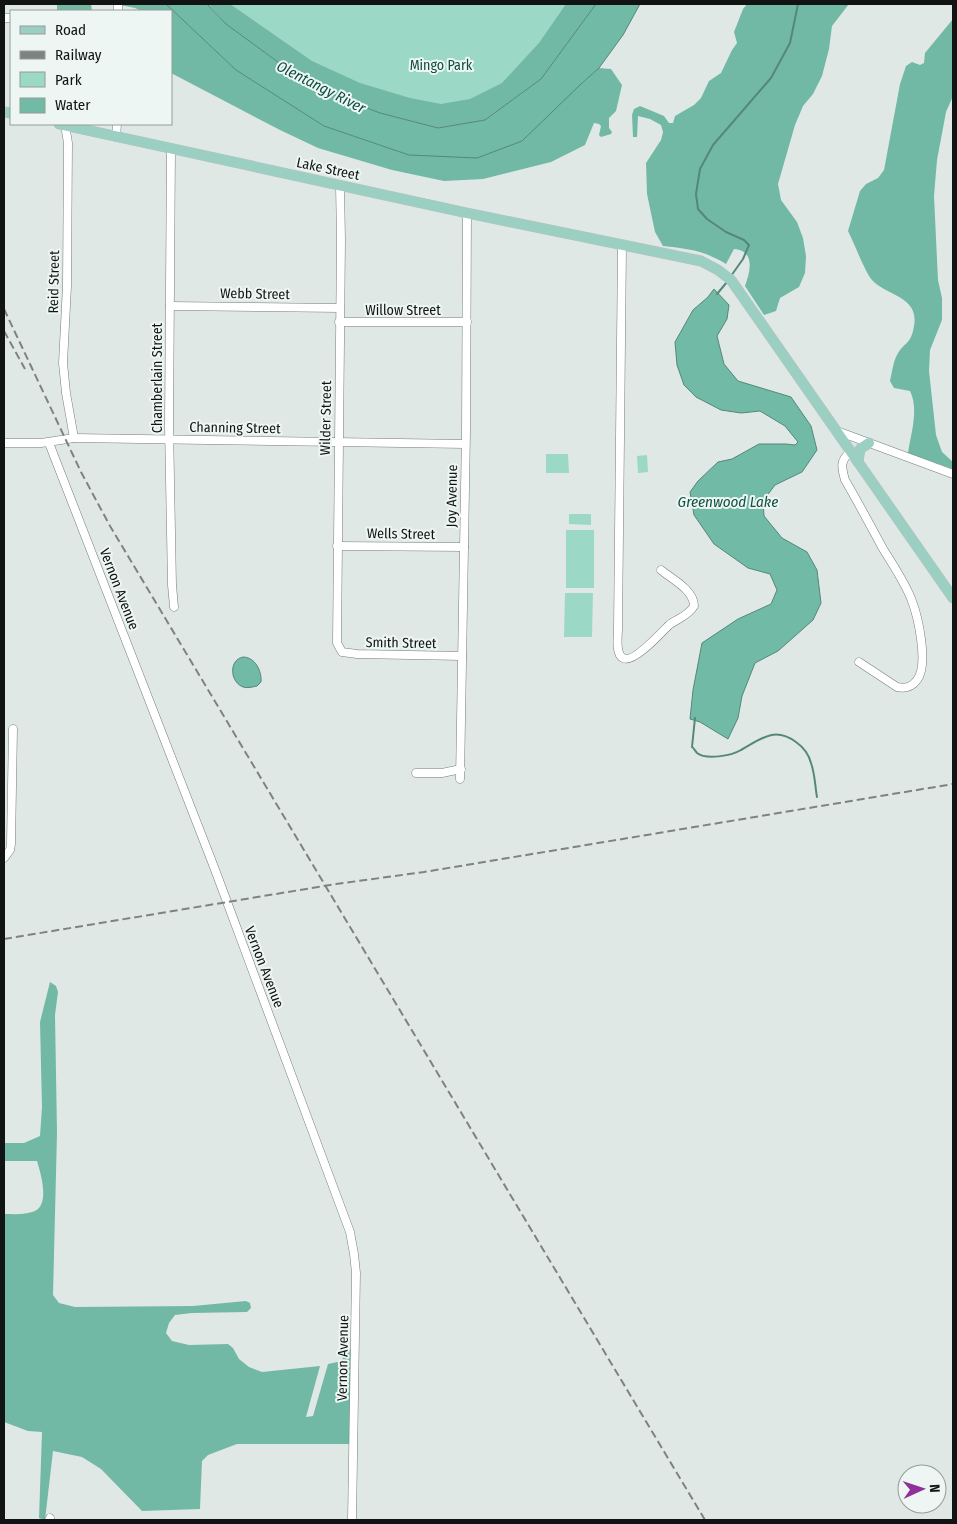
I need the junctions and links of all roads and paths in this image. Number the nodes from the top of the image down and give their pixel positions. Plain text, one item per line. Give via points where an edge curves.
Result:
1 (62, 125) edge
2 (66, 125) edge
3 (117, 125) edge
4 (116, 137) junction
5 (171, 149) junction
6 (340, 185) junction
7 (467, 213) junction
8 (622, 246) junction
9 (170, 306) junction
10 (340, 308) junction
11 (339, 322) junction
12 (467, 322) junction
13 (837, 431) junction
14 (74, 438) junction
15 (169, 440) junction
16 (338, 442) junction
17 (869, 442) junction
18 (4, 443) edge
19 (49, 443) junction
20 (466, 444) junction
21 (851, 451) junction
22 (858, 462) junction
23 (953, 474) edge
24 (338, 546) junction
25 (464, 547) junction
26 (660, 570) dead end
27 (953, 598) edge
28 (174, 607) dead end
29 (339, 650) joint
30 (462, 656) junction
31 (859, 662) dead end
32 (13, 729) dead end
33 (460, 769) junction
34 (416, 773) dead end
35 (460, 779) dead end
36 (8, 780) edge
37 (4, 858) edge
38 (352, 1520) edge

1 - 14 street, Reid Street via 68,143 63,364
2 - 4 main road, Lake Street
3 - 4 street
4 - 5 main road, Lake Street
5 - 6 main road, Lake Street
5 - 9 street, Chamberlain Street
6 - 7 main road, Lake Street
6 - 10 street, Wilder Street
7 - 8 main road, Lake Street
7 - 12 street, Joy Avenue
8 - 13 main road, Lake Street via 701,261 727,277
8 - 26 street via 618,628 619,654 623,658 636,655 694,606 692,596
9 - 10 street, Webb Street
9 - 15 street, Chamberlain Street
10 - 11 street, Wilder Street
11 - 12 street, Willow Street
11 - 16 street, Wilder Street
12 - 20 street, Joy Avenue
13 - 17 street
13 - 21 main road
14 - 15 street, Channing Street
14 - 19 street, Channing Street
15 - 16 street, Channing Street
15 - 28 street, Chamberlain Street
16 - 20 street, Channing Street
16 - 24 street, Wilder Street
17 - 22 main road via 860,449
17 - 23 street
18 - 19 street, Channing Street
19 - 38 street, Vernon Avenue via 214,867 350,1232 356,1273
20 - 25 street, Joy Avenue
21 - 22 main road
21 - 31 street via 842,462 845,480 912,601 922,664 917,680 902,688
22 - 27 main road
24 - 25 street, Wells Street
24 - 29 street, Wilder Street via 336,644
25 - 30 street, Joy Avenue
29 - 30 street, Smith Street via 357,654
30 - 33 street, Joy Avenue
32 - 36 street
33 - 34 street
33 - 35 street, Joy Avenue
36 - 37 street via 12,844

